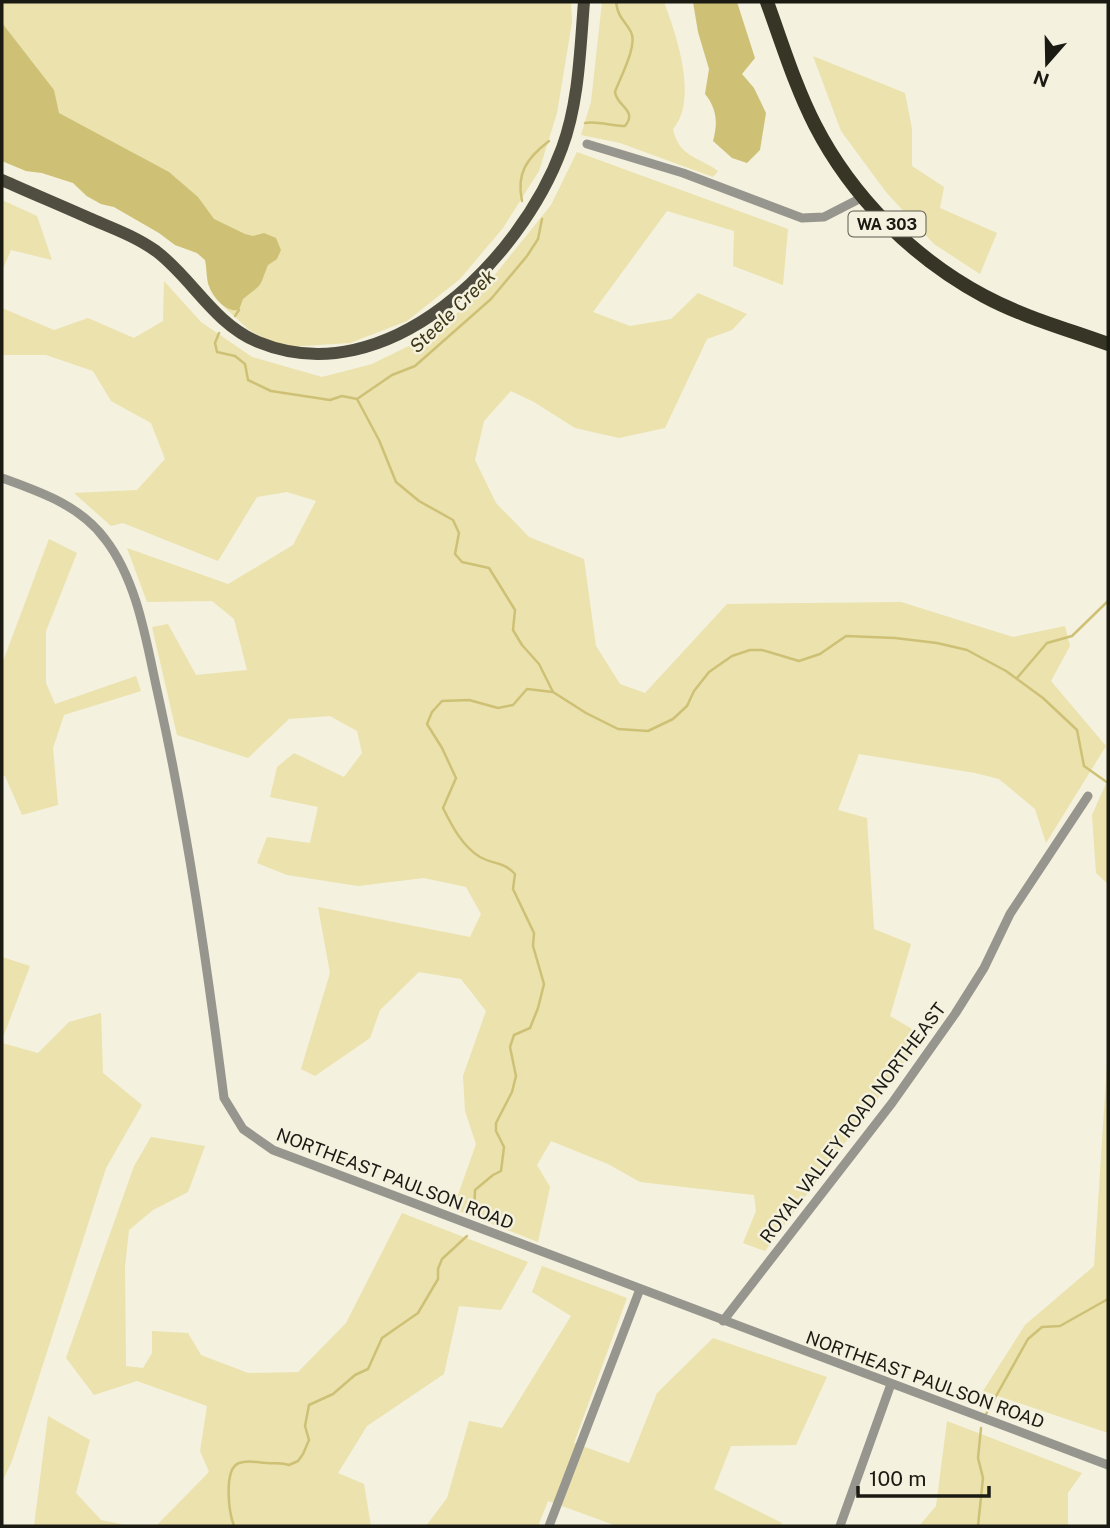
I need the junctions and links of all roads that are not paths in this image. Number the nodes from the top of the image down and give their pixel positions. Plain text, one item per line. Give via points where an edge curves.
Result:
1 (584, 2) edge
2 (767, 2) edge
3 (587, 144) dead end
4 (2, 180) edge
5 (863, 197) junction
6 (1108, 344) edge
7 (2, 478) edge
8 (1088, 796) dead end
9 (640, 1289) junction
10 (723, 1321) junction
11 (891, 1384) junction
12 (1108, 1465) edge
13 (549, 1526) edge
14 (841, 1526) edge

1 - 4 main road via 569,125 553,171 524,221 498,257 445,306 411,327 363,346 307,353 256,341 225,322 172,265 143,242
2 - 5 highway, WA 303 via 814,124
3 - 5 street via 683,173 803,218 824,217
5 - 6 highway, WA 303 via 919,252 983,295
7 - 9 street, NORTHEAST PAULSON ROAD via 41,492 87,519 114,552 131,589 173,764 224,1098 243,1129 273,1150
8 - 10 street, ROYAL VALLEY ROAD NORTHEAST via 1010,914 955,1014 892,1104
9 - 10 street, NORTHEAST PAULSON ROAD
9 - 13 street
10 - 11 street, NORTHEAST PAULSON ROAD
11 - 12 street, NORTHEAST PAULSON ROAD
11 - 14 street

